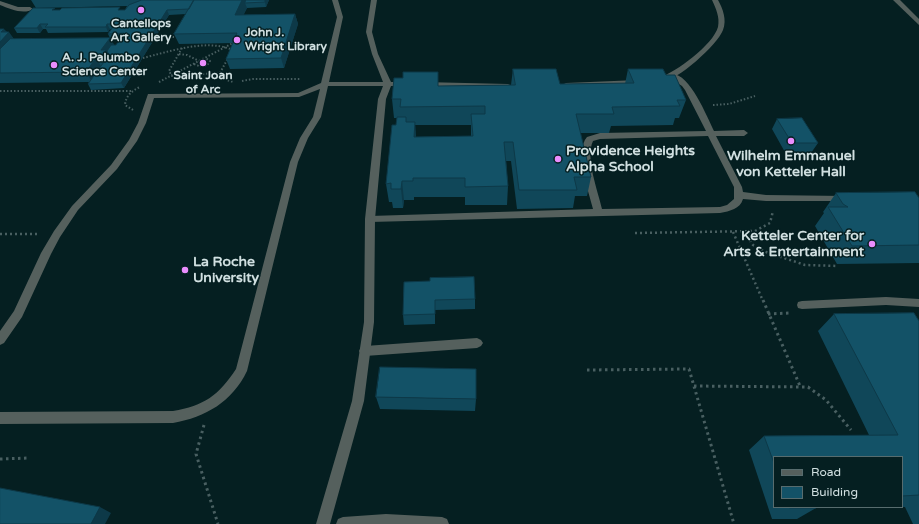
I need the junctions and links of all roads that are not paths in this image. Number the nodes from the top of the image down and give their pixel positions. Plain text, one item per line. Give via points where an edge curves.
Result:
1 (335, 0) edge
2 (374, 0) edge
3 (715, 0) edge
4 (896, 0) edge
5 (0, 3) edge
6 (30, 9) edge
7 (919, 23) edge
8 (673, 76) junction
9 (326, 84) junction
10 (388, 84) junction
11 (516, 85) edge
12 (555, 85) edge
13 (711, 133) junction
14 (744, 133) dead end
15 (739, 195) junction
16 (855, 199) edge
17 (598, 211) junction
18 (370, 219) junction
19 (919, 303) edge
20 (802, 305) dead end
21 (0, 340) edge
22 (477, 343) dead end
23 (365, 351) junction
24 (0, 418) edge
25 (323, 524) edge
26 (343, 524) edge
27 (442, 524) edge

1 - 9 street via 340,17
2 - 10 street via 369,32
3 - 8 street via 721,12 721,29 715,38
4 - 7 street
5 - 6 street via 17,9
8 - 12 street via 650,81
8 - 13 street via 685,84
9 - 10 street
9 - 21 street via 299,95 151,96 142,123 125,153 75,208 56,234 18,314
9 - 24 street via 317,117 304,138 294,162 241,371 231,388 219,400 187,416
10 - 11 street
10 - 18 street via 382,99
13 - 14 street
13 - 15 street via 738,187
13 - 17 street via 592,137 588,141 586,156
15 - 16 street via 793,199
15 - 17 street via 739,200 730,208 720,210
17 - 18 street
18 - 23 street via 369,322
19 - 20 street via 886,301
22 - 23 street
23 - 25 street via 358,402
26 - 27 street via 386,521

